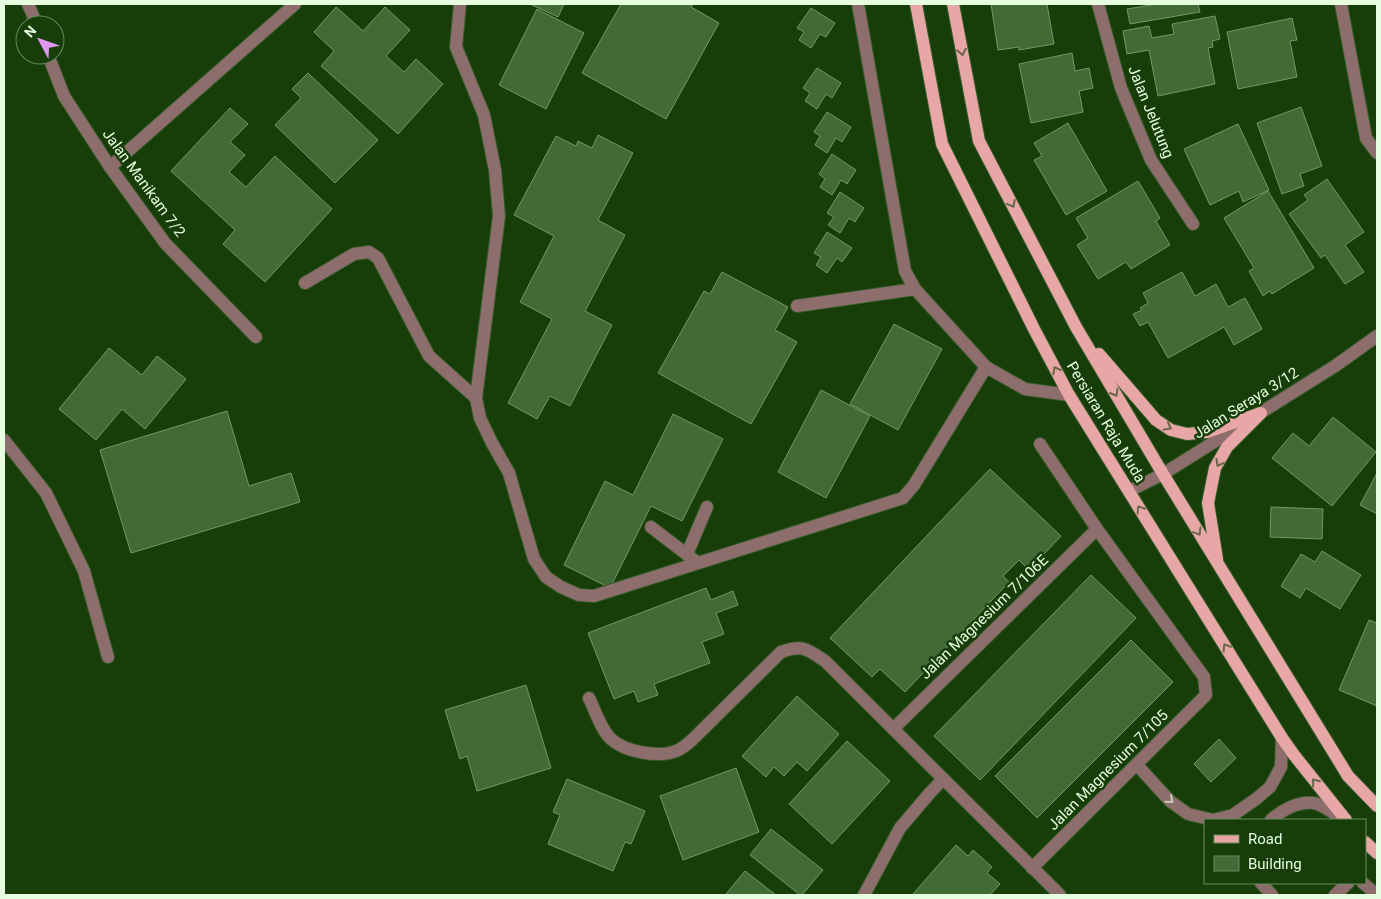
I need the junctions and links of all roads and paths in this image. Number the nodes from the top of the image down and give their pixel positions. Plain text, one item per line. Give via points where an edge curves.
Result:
1 (295, 4) edge
2 (460, 4) edge
3 (858, 4) edge
4 (916, 4) edge
5 (953, 4) edge
6 (1098, 4) edge
7 (1341, 4) edge
8 (52, 65) edge
9 (1377, 153) edge
10 (110, 167) junction
11 (1193, 224) dead end
12 (305, 283) dead end
13 (915, 289) junction
14 (797, 306) dead end
15 (1076, 327) junction
16 (1377, 336) edge
17 (256, 337) dead end
18 (986, 367) junction
19 (1069, 395) junction
20 (476, 398) junction
21 (1261, 413) junction
22 (4, 440) edge
23 (1040, 444) dead end
24 (1163, 474) junction
25 (1129, 491) junction
26 (707, 506) dead end
27 (651, 527) dead end
28 (1097, 529) junction
29 (687, 554) junction
30 (698, 563) junction
31 (1218, 565) junction
32 (108, 657) dead end
33 (590, 698) dead end
34 (893, 729) junction
35 (1282, 738) junction
36 (1137, 764) junction
37 (944, 779) junction
38 (1377, 806) edge
39 (1209, 819) edge
40 (1217, 819) edge
41 (1272, 819) edge
42 (1343, 819) edge
43 (1344, 819) edge
44 (1366, 843) edge
45 (1377, 853) edge
46 (1032, 868) junction
47 (1262, 884) edge
48 (1347, 884) edge
49 (1364, 884) edge
50 (864, 895) edge
51 (1060, 895) edge
52 (1272, 895) edge
53 (1335, 895) edge
54 (1377, 895) edge

1 - 10 street
2 - 20 street via 456,48 484,115 495,170 499,216
3 - 13 street via 905,271
19 -> 4 main road, Persiaran Raja Muda via 942,144
5 -> 15 main road, Persiaran Raja Muda via 979,141
6 - 11 street, Jalan Jelutung via 1121,88 1152,160
7 - 9 street via 1366,138
8 - 10 street, Jalan Manikam 7/2 via 64,96
10 - 17 street, Jalan Manikam 7/2 via 165,243
12 - 20 street via 354,254 369,252 378,258 429,356
13 - 14 street
13 - 18 street
15 -> 21 main road via 1156,420 1171,430 1186,434 1207,432
15 -> 24 main road, Persiaran Raja Muda
16 - 21 street, Jalan Seraya 3/12
18 - 19 street via 1025,389
18 - 30 street via 903,498
19 - 25 main road, Persiaran Raja Muda
20 - 30 street via 480,418 509,473 534,559 546,577 579,595 594,596
21 - 24 street, Jalan Seraya 3/12
21 -> 31 main road via 1227,447 1215,468 1208,503
22 - 32 street via 46,493 84,571
23 - 28 street
24 - 25 street, Jalan Seraya 3/12
24 -> 31 main road, Persiaran Raja Muda
35 -> 25 main road, Persiaran Raja Muda
26 - 29 street
27 - 29 street
28 - 34 street, Jalan Magnesium 7/106E
28 - 36 street, Jalan Magnesium 7/105 via 1204,677 1206,695
29 - 30 street
31 - 38 main road, Persiaran Raja Muda via 1348,776
33 - 34 street via 610,739 623,748 654,755 669,753 692,740 781,652 793,648 808,650 825,661
34 - 37 street
40 -> 35 street via 1233,815 1270,787 1281,767
43 -> 35 main road, Persiaran Raja Muda
36 -> 39 street via 1170,801 1188,814
36 - 46 street, Jalan Magnesium 7/105
37 - 46 street
37 - 50 street via 900,828
41 - 42 street via 1297,804 1315,803
44 - 45 main road
46 - 51 street
47 - 52 street
48 - 53 street
49 - 54 street

